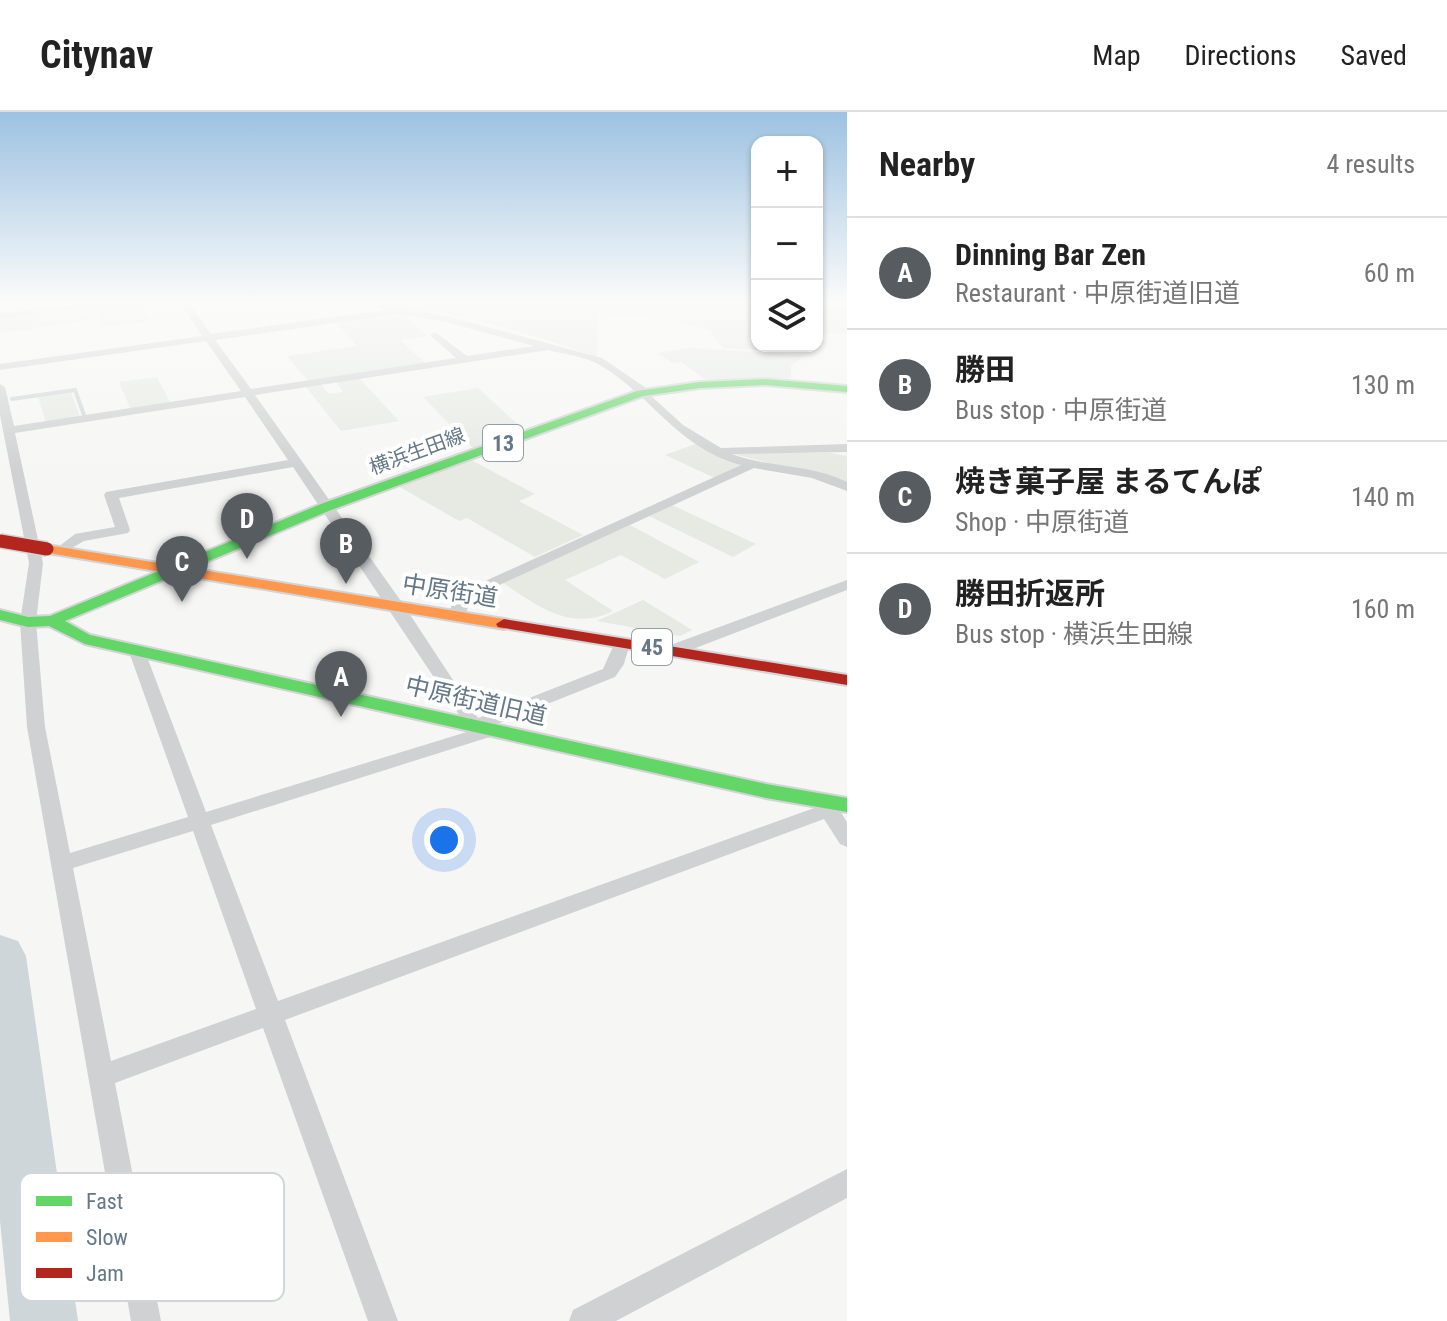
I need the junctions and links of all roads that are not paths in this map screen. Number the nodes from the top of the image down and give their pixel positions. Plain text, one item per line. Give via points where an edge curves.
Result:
1 (64, 358) edge
2 (223, 358) edge
3 (468, 358) edge
4 (593, 358) edge
5 (464, 359) joint
6 (0, 367) edge
7 (0, 387) edge
8 (847, 389) edge
9 (643, 392) junction
10 (247, 393) junction
11 (9, 430) junction
12 (847, 448) edge
13 (715, 450) junction
14 (294, 463) junction
15 (753, 464) junction
16 (847, 487) edge
17 (326, 507) junction
18 (0, 541) edge
19 (53, 550) junction
20 (171, 569) junction
21 (847, 585) edge
22 (397, 607) junction
23 (457, 616) junction
24 (24, 619) edge
25 (622, 643) junction
26 (136, 649) junction
27 (674, 650) junction
28 (847, 680) edge
29 (484, 728) junction
30 (838, 805) edge
31 (199, 820) junction
32 (847, 839) edge
33 (61, 864) junction
34 (271, 1015) junction
35 (103, 1076) junction
36 (120, 1173) edge
37 (847, 1183) edge
38 (142, 1301) edge
39 (146, 1321) edge
40 (383, 1321) edge
41 (584, 1321) edge

1 - 6 street
2 - 10 street
3 - 5 street
4 - 9 street
5 - 10 street
7 - 11 street
8 - 9 main road, 横浜生田線 / 13 via 765,382
9 - 13 street via 662,415
9 - 17 main road, 横浜生田線 / 13
10 - 11 street
10 - 14 street
11 - 24 street via 36,563
12 - 13 street
13 - 15 street
14 - 17 street
14 - 19 street via 111,495 123,530 80,537
15 - 16 street via 814,474
15 - 23 street via 466,595
17 - 20 main road, 横浜生田線 / 13
17 - 22 street
18 - 19 main road, 45, bridge
19 - 20 main road, 中原街道 / 45
20 - 22 main road, 中原街道 / 45
20 - 24 main road, 横浜生田線 / 13 via 125,592
21 - 27 street
22 - 23 main road, 中原街道 / 45
22 - 29 street
23 - 25 main road, 中原街道 / 45
24 - 26 main road, 中原街道旧道
24 - 33 street via 36,727
25 - 27 main road, 中原街道 / 45
25 - 29 street via 609,673
26 - 29 main road, 中原街道旧道
26 - 31 street
27 - 28 main road, 中原街道 / 45
29 - 30 main road, 中原街道旧道
29 - 31 street
30 - 32 street
30 - 34 street
31 - 33 street
31 - 34 street
33 - 35 street
34 - 35 street
34 - 40 street
35 - 36 street
37 - 41 street
38 - 39 street

